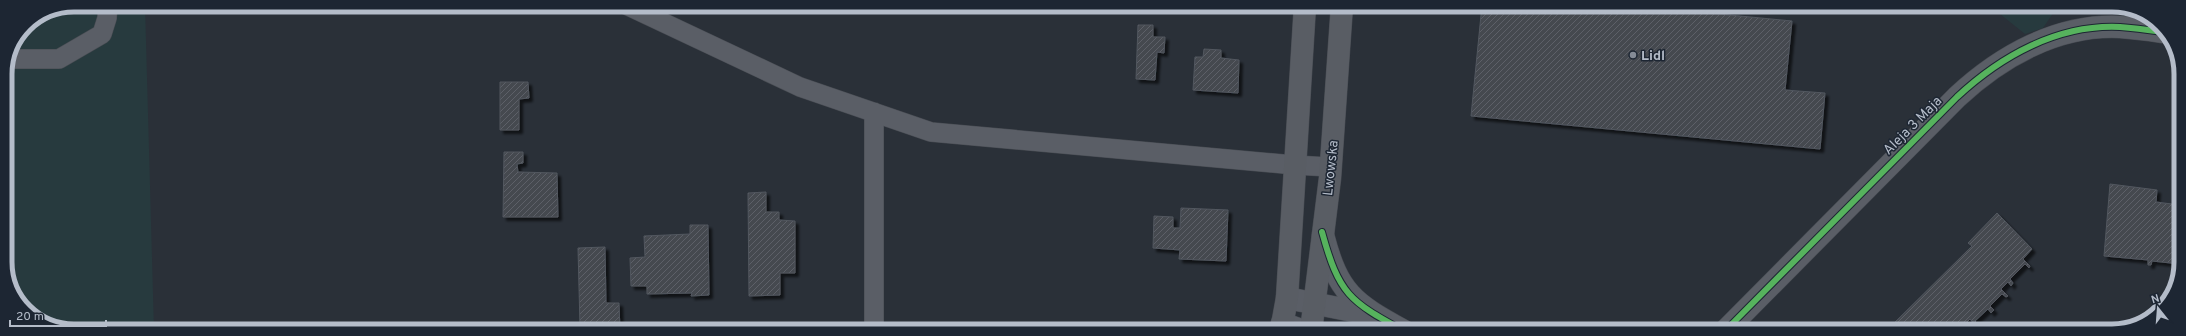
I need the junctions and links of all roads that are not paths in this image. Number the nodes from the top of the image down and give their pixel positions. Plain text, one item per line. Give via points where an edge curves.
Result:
1 (107, 12) edge
2 (641, 12) edge
3 (1305, 12) edge
4 (1341, 12) edge
5 (2157, 31) edge
6 (14, 59) edge
7 (874, 112) junction
8 (1294, 165) junction
9 (1330, 167) junction
10 (1322, 232) junction
11 (1287, 298) junction
12 (1313, 302) junction
13 (1381, 318) junction
14 (874, 324) edge
15 (1282, 324) edge
16 (1311, 324) edge
17 (1392, 324) edge
18 (1732, 324) edge

1 - 6 lane via 102,34 59,59
2 - 7 lane via 800,87
3 - 8 main road
4 - 9 main road, Lwowska
5 - 18 street, Aleja 3 Maja via 2120,27 2071,32 2025,48 2000,61 1957,97
7 - 8 lane via 931,132
7 - 14 lane
8 - 9 lane
8 - 11 main road
9 - 10 main road, Lwowska
10 - 12 main road, Lwowska
10 - 13 street via 1329,260 1341,284 1352,298
11 - 12 street
11 - 15 main road
12 - 13 street
12 - 16 main road, Lwowska
13 - 17 street

